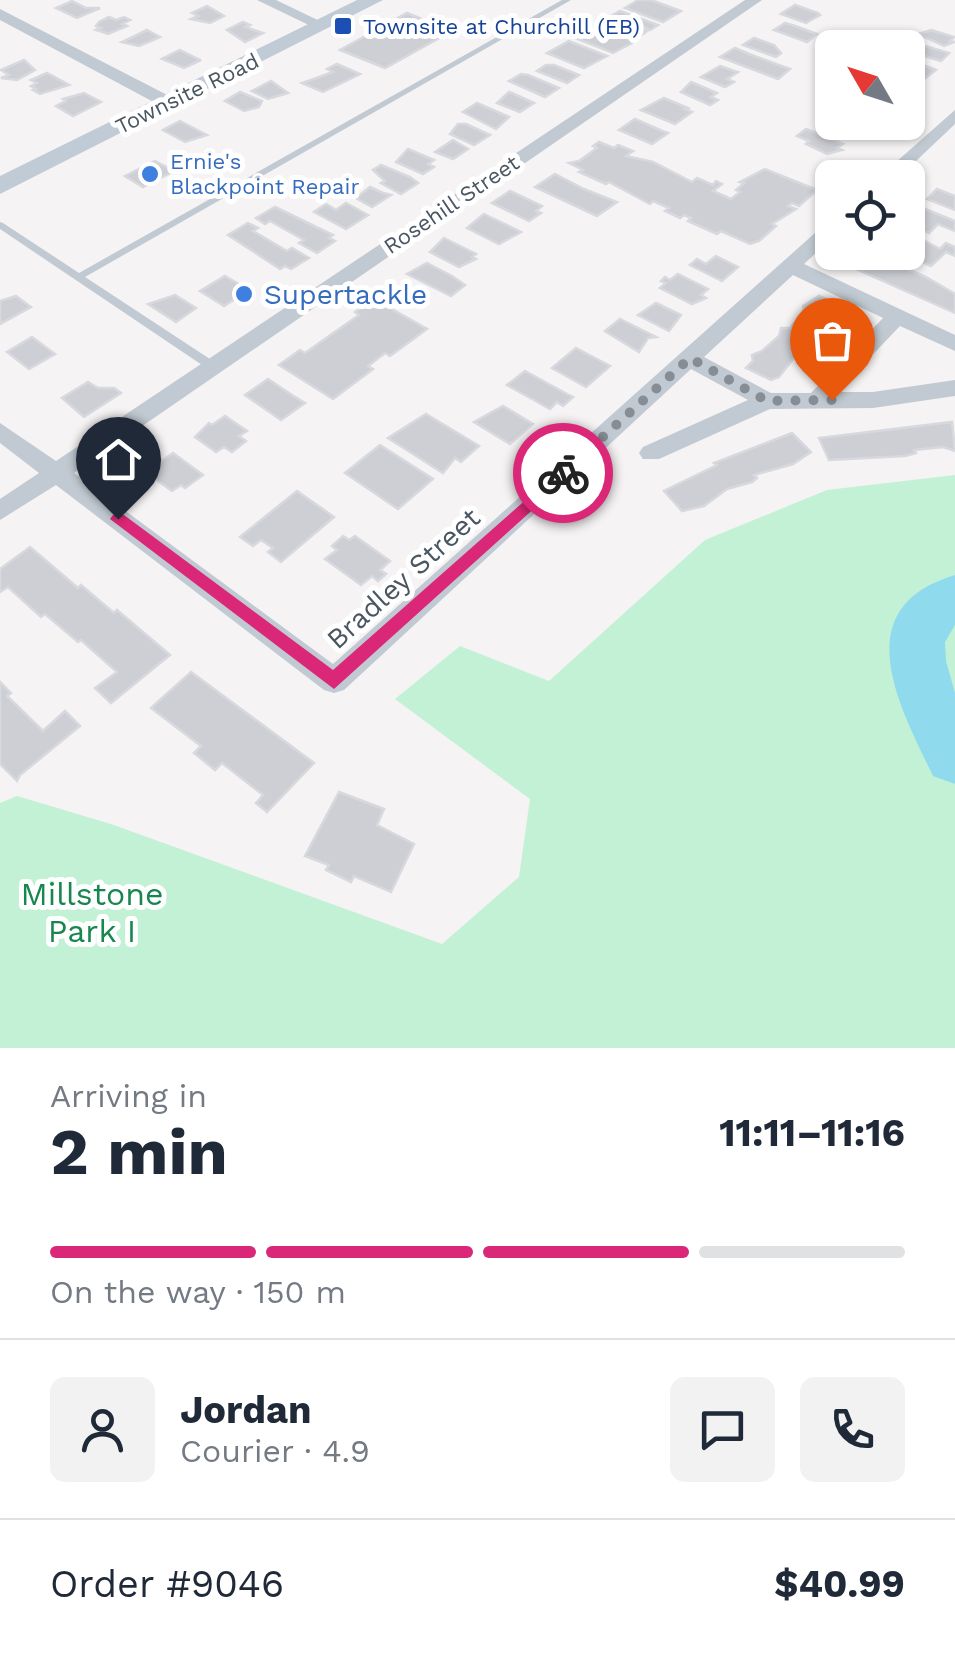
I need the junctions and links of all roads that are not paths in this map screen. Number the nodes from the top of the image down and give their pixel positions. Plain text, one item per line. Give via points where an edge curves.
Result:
1 (264, 0) edge
2 (373, 0) edge
3 (568, 0) edge
4 (755, 0) edge
5 (0, 14) edge
6 (322, 26) junction
7 (169, 103) junction
8 (955, 115) edge
9 (906, 160) edge
10 (0, 186) edge
11 (0, 224) edge
12 (815, 244) edge
13 (791, 266) junction
14 (80, 276) junction
15 (898, 315) junction
16 (955, 344) edge
17 (690, 358) junction
18 (212, 366) junction
19 (955, 388) edge
20 (816, 400) junction
21 (767, 401) junction
22 (0, 430) edge
23 (651, 454) dead end
24 (57, 473) junction
25 (0, 512) edge

1 - 6 street
2 - 6 street, Townsite Road
3 - 14 lane
4 - 18 street, Rosehill Street
5 - 7 street
6 - 7 street, Townsite Road
7 - 10 street, Townsite Road
8 - 9 street
11 - 14 lane
12 - 13 street, Bradley Street
13 - 15 street
13 - 17 street, Bradley Street
14 - 18 lane
15 - 16 street
15 - 20 street
17 - 21 street
17 - 24 street, Bradley Street via 334,681
18 - 24 street, Rosehill Street
19 - 20 street
20 - 21 street
21 - 23 street
22 - 24 street
24 - 25 street, Rosehill Street

